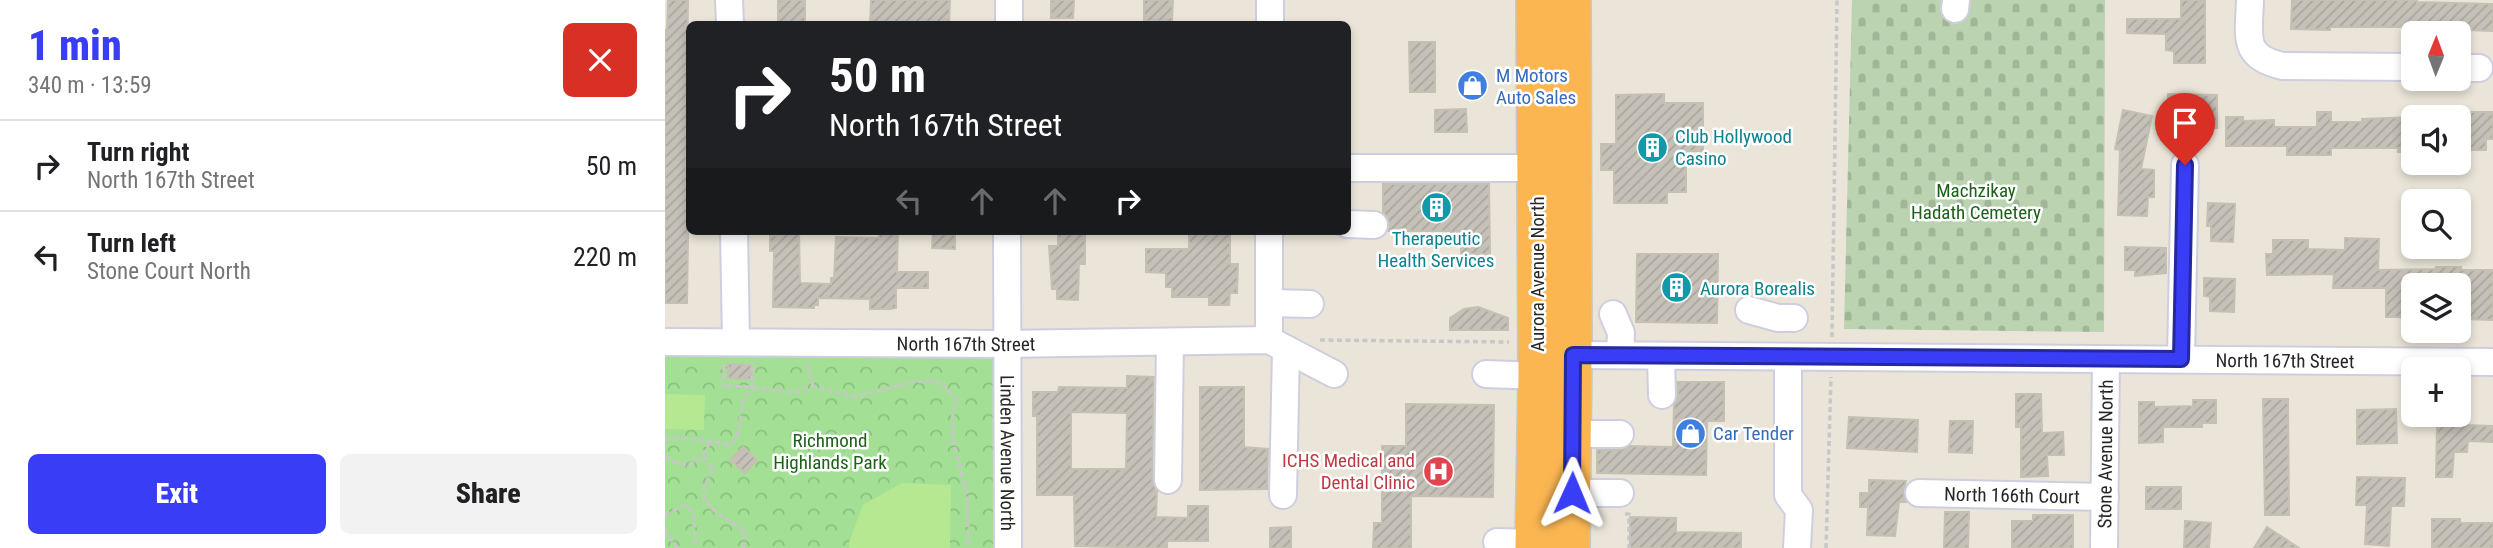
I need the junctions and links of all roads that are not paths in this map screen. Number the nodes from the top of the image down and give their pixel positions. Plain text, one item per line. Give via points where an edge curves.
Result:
1 (729, 0) edge
2 (1009, 0) edge
3 (1270, 0) edge
4 (1535, 0) edge
5 (1572, 0) edge
6 (2250, 0) edge
7 (730, 21) edge
8 (1009, 21) edge
9 (1270, 21) edge
10 (2401, 67) edge
11 (2185, 165) dead end
12 (1351, 168) edge
13 (1536, 168) junction
14 (1351, 225) edge
15 (1374, 225) dead end
16 (734, 235) edge
17 (1007, 235) edge
18 (1269, 235) edge
19 (1269, 303) junction
20 (1310, 304) dead end
21 (1749, 310) dead end
22 (1613, 314) dead end
23 (665, 342) edge
24 (1170, 342) junction
25 (1288, 343) junction
26 (1005, 344) junction
27 (730, 351) junction
28 (1573, 355) junction
29 (1620, 355) junction
30 (1661, 356) junction
31 (1783, 357) junction
32 (2106, 359) junction
33 (2181, 359) junction
34 (2493, 362) edge
35 (1334, 374) dead end
36 (1486, 374) dead end
37 (1537, 376) junction
38 (1662, 395) dead end
39 (1573, 434) junction
40 (1620, 434) dead end
41 (1168, 481) dead end
42 (1572, 493) junction
43 (1919, 493) dead end
44 (1283, 495) dead end
45 (2105, 496) junction
46 (1620, 503) road end
47 (1497, 542) dead end
48 (1534, 545) edge
49 (1008, 548) edge
50 (1571, 548) edge
51 (1797, 548) edge
52 (2104, 548) edge

1 - 7 street
2 - 8 street
3 - 9 street
4 - 13 highway, Aurora Avenue North
5 - 28 highway, Aurora Avenue North
6 - 10 street via 2249,40 2265,62
11 - 33 street
12 - 13 street
13 - 37 highway, Aurora Avenue North
14 - 15 street
16 - 27 street
17 - 26 street, Linden Avenue North
18 - 19 street
19 - 20 street
19 - 25 street
21 - 31 street via 1786,318
22 - 29 street via 1621,333
23 - 27 street, North 167th Street
24 - 25 street, North 167th Street
24 - 26 street, North 167th Street
24 - 41 street
25 - 35 street
25 - 44 street
26 - 27 street, North 167th Street
26 - 49 street, Linden Avenue North
28 - 29 street, North 167th Street
28 - 39 highway, Aurora Avenue North
29 - 30 street, North 167th Street
30 - 31 street, North 167th Street via 1731,368
30 - 38 street
31 - 32 street, North 167th Street
31 - 51 street via 1788,495 1799,510
32 - 33 street, North 167th Street
32 - 45 street, Stone Avenue North
33 - 34 street, North 167th Street
36 - 37 street
37 - 48 highway, Aurora Avenue North
39 - 40 street
39 - 42 highway, Aurora Avenue North
42 - 46 street
42 - 50 highway, Aurora Avenue North
43 - 45 street, North 166th Court
45 - 52 street, Stone Avenue North
47 - 48 street

